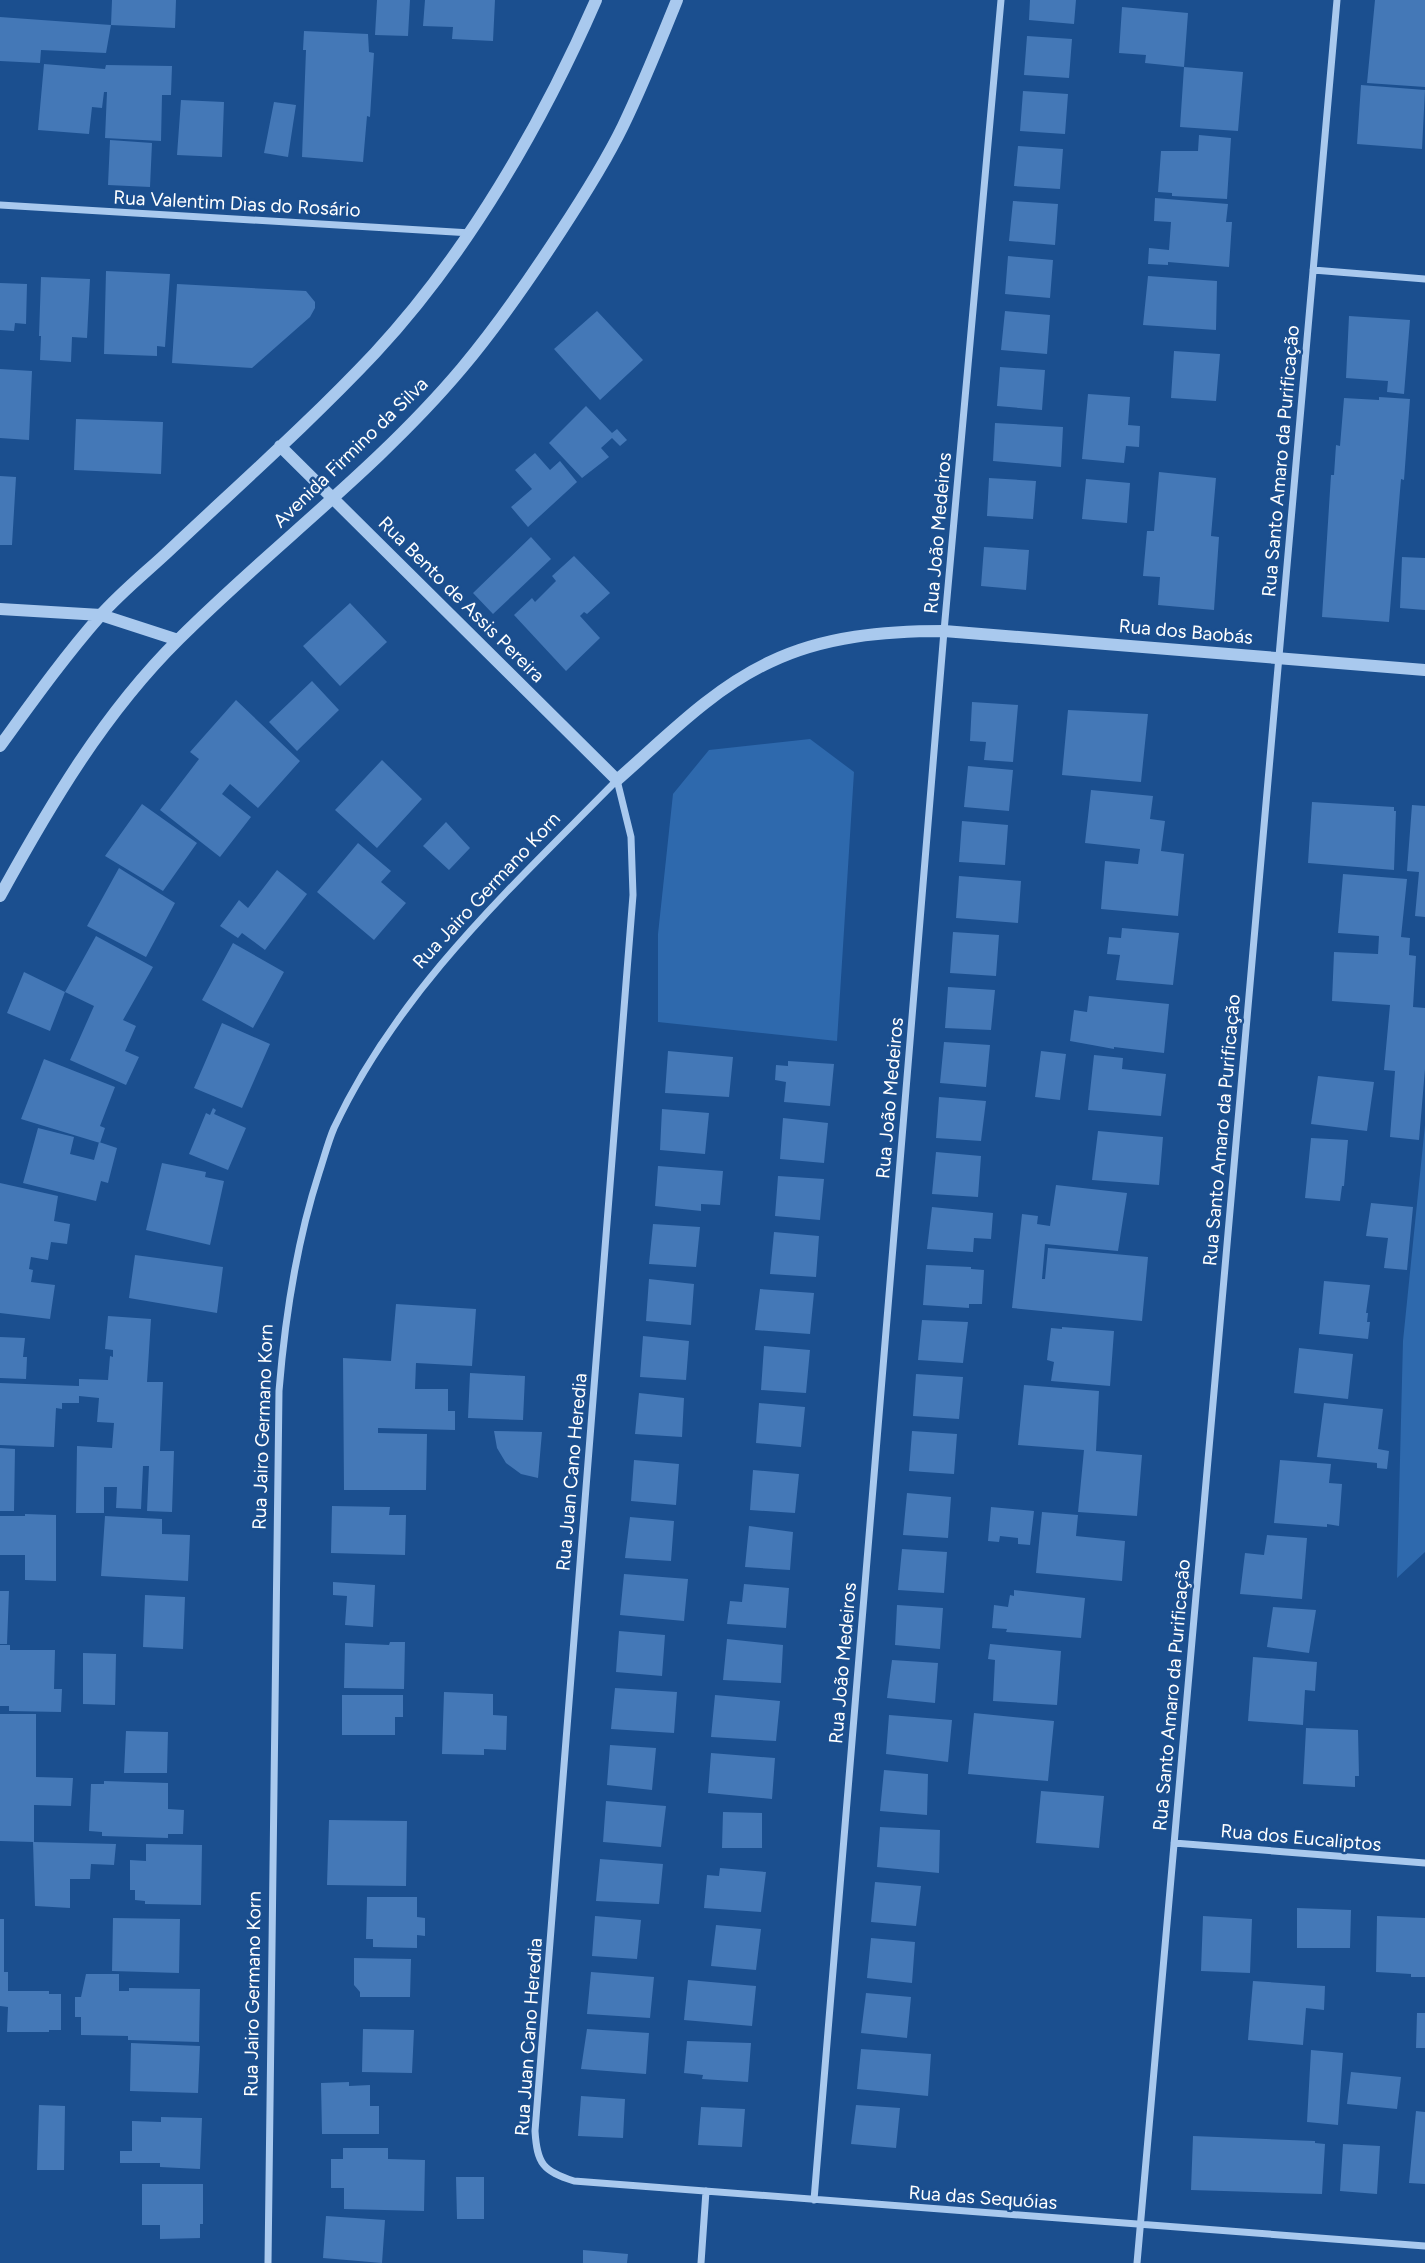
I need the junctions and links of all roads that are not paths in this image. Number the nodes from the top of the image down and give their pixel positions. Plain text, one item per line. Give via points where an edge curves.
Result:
1 (596, 0) edge
2 (677, 0) edge
3 (1001, 0) edge
4 (1337, 0) edge
5 (0, 205) edge
6 (471, 233) junction
7 (1313, 270) junction
8 (1425, 279) edge
9 (280, 446) junction
10 (332, 499) junction
11 (0, 609) edge
12 (101, 615) junction
13 (944, 631) junction
14 (178, 640) junction
15 (1279, 658) junction
16 (1425, 670) edge
17 (0, 746) edge
18 (617, 780) junction
19 (0, 896) edge
20 (1174, 1843) junction
21 (1425, 1863) edge
22 (543, 2166) joint
23 (705, 2191) junction
24 (814, 2200) junction
25 (1140, 2225) junction
26 (1425, 2246) edge
27 (268, 2263) edge
28 (701, 2263) edge
29 (1137, 2263) edge

1 - 6 street via 546,104
2 - 10 street, Avenida Firmino da Silva via 622,128 520,294 461,369
3 - 13 street, Rua João Medeiros
4 - 7 street, Rua Santo Amaro da Purificação
5 - 6 street, Rua Valentim Dias do Rosário
6 - 9 street via 376,351
7 - 8 street
7 - 15 street, Rua Santo Amaro da Purificação
9 - 10 street, Rua Bento de Assis Pereira
9 - 12 street
10 - 14 street, Avenida Firmino da Silva
10 - 18 street, Rua Bento de Assis Pereira
11 - 12 street
12 - 14 street
12 - 17 street
13 - 15 street, Rua dos Baobás
13 - 18 street, Rua Jairo Germano Korn via 891,631 841,639 770,662 712,698
13 - 24 street, Rua João Medeiros
14 - 19 street, Avenida Firmino da Silva via 83,757
15 - 16 street, Rua dos Baobás
15 - 20 street, Rua Santo Amaro da Purificação
18 - 22 street, Rua Juan Cano Heredia via 631,837 632,895 535,2131
18 - 27 street, Rua Jairo Germano Korn via 462,938 374,1052 333,1129 294,1269 279,1391
20 - 21 street, Rua dos Eucaliptos
20 - 25 street, Rua Santo Amaro da Purificação
22 - 23 street, Rua das Sequóias via 574,2181
23 - 24 street, Rua das Sequóias
23 - 28 street
24 - 25 street, Rua das Sequóias
25 - 26 street, Rua das Sequóias
25 - 29 street, Rua Santo Amaro da Purificação

